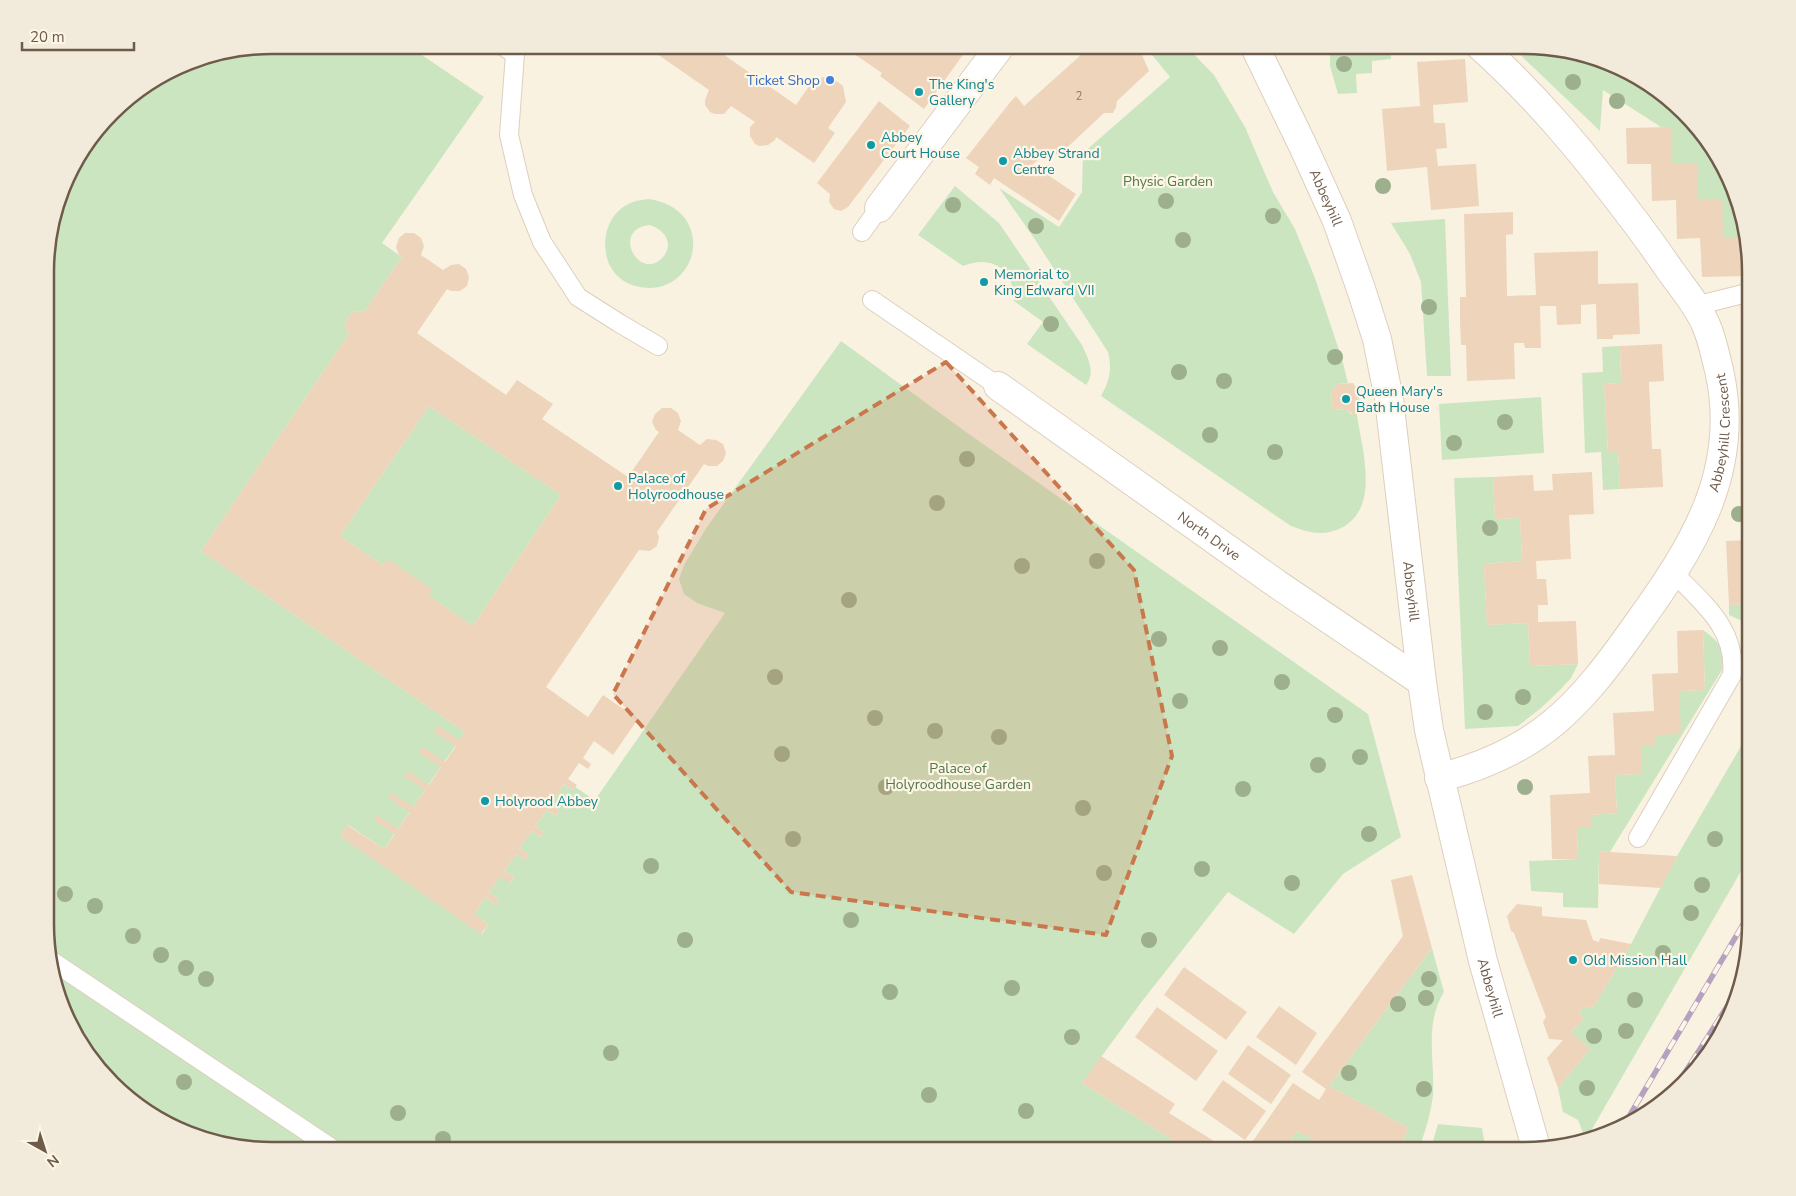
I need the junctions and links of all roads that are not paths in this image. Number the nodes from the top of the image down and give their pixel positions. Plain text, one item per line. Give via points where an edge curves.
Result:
1 (514, 54) edge
2 (994, 54) edge
3 (1259, 54) edge
4 (1488, 54) edge
5 (879, 208) joint
6 (862, 232) dead end
7 (1742, 294) edge
8 (872, 300) dead end
9 (1695, 306) junction
10 (658, 346) dead end
11 (998, 386) joint
12 (1673, 572) junction
13 (1422, 682) junction
14 (1439, 778) junction
15 (1638, 838) dead end
16 (58, 966) edge
17 (322, 1142) edge
18 (1532, 1142) edge

1 - 10 lane via 509,135 523,195 542,242 578,297
2 - 5 street
3 - 13 street, Abbeyhill via 1337,221 1377,339 1389,399
4 - 9 street, Abbeyhill Crescent via 1564,131 1651,242
5 - 6 lane
7 - 9 lane
8 - 11 lane
9 - 12 street, Abbeyhill Crescent via 1708,328 1713,346 1724,392 1726,428 1714,493 1701,524
11 - 13 street, North Drive via 1277,584
12 - 14 street, Abbeyhill Crescent via 1620,649 1567,712 1522,746 1492,761
12 - 15 lane via 1727,635 1732,651 1732,676 1695,749
13 - 14 street, Abbeyhill
14 - 18 street, Abbeyhill via 1483,961
16 - 17 lane

